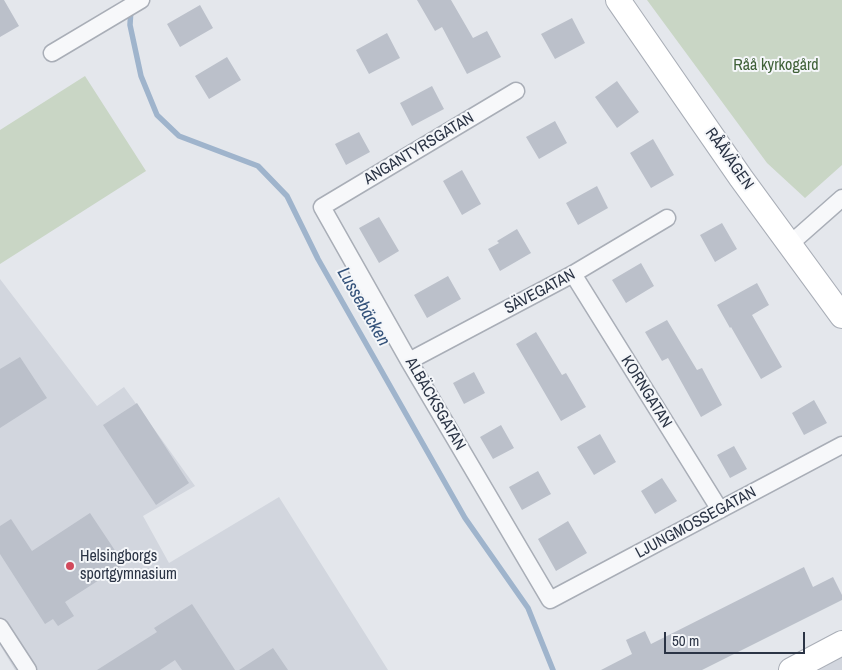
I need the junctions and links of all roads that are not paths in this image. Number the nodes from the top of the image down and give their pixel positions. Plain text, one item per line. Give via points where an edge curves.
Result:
1 (141, 0) edge
2 (618, 0) edge
3 (52, 54) dead end
4 (516, 91) dead end
5 (842, 198) edge
6 (322, 207) joint
7 (667, 218) dead end
8 (790, 244) junction
9 (573, 274) junction
10 (842, 316) edge
11 (409, 361) junction
12 (842, 445) edge
13 (720, 510) junction
14 (550, 600) joint
15 (0, 627) edge
16 (842, 643) edge
17 (28, 670) edge
18 (791, 670) edge

1 - 3 street
2 - 8 street, RÅÅVÄGEN
4 - 6 street, ANGANTYRSGATAN
5 - 8 street
6 - 11 street, ALBÄCKSGATAN
7 - 9 street, SÄVEGATAN
8 - 10 street, RÅÅVÄGEN
9 - 11 street, SÄVEGATAN
9 - 13 street, KORNGATAN
11 - 14 street, ALBÄCKSGATAN
12 - 13 street, LJUNGMOSSEGATAN
13 - 14 street, LJUNGMOSSEGATAN
15 - 17 street
16 - 18 street

